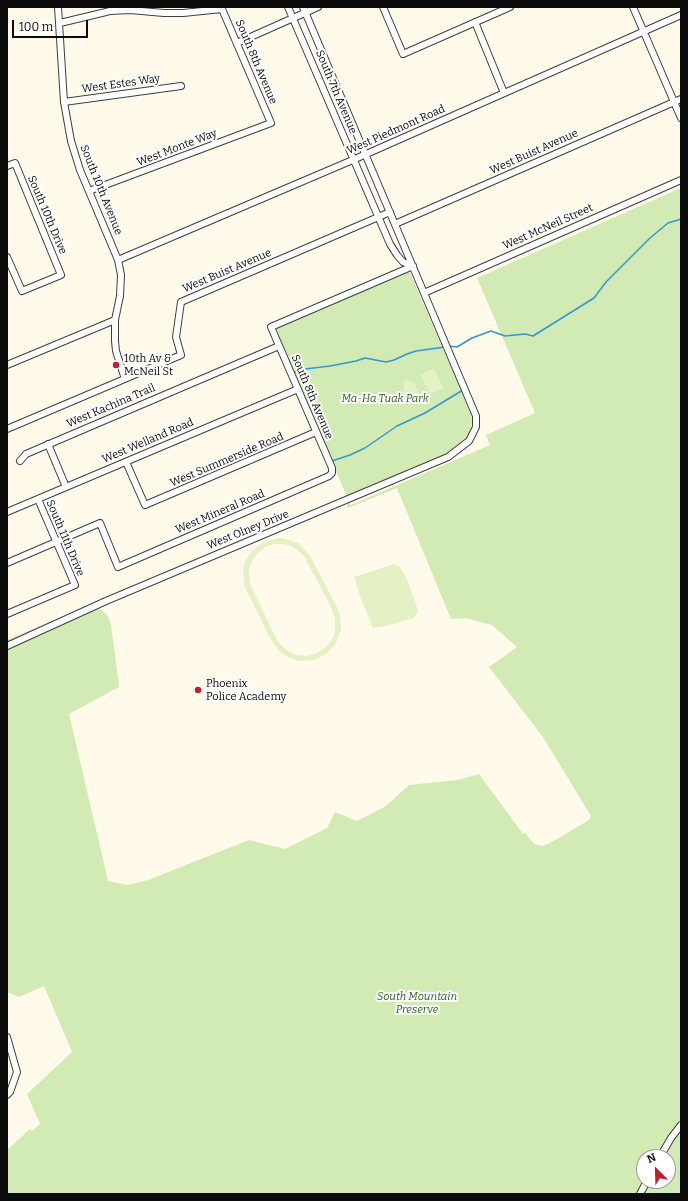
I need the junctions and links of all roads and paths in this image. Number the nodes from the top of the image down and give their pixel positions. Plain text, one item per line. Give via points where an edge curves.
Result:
1 (58, 7) edge
2 (288, 7) edge
3 (318, 7) edge
4 (383, 7) edge
5 (510, 7) edge
6 (633, 7) edge
7 (304, 10) edge
8 (681, 15) edge
9 (293, 18) junction
10 (474, 22) junction
11 (60, 23) junction
12 (644, 31) junction
13 (237, 42) junction
14 (181, 86) dead end
15 (504, 93) junction
16 (681, 98) edge
17 (64, 102) junction
18 (674, 102) junction
19 (681, 118) edge
20 (271, 123) joint
21 (366, 154) junction
22 (354, 159) junction
23 (7, 166) edge
24 (681, 180) edge
25 (89, 191) junction
26 (390, 212) junction
27 (379, 217) junction
28 (395, 224) junction
29 (7, 256) edge
30 (118, 260) junction
31 (413, 266) junction
32 (424, 293) junction
33 (115, 320) junction
34 (279, 346) junction
35 (7, 365) edge
36 (124, 379) junction
37 (298, 389) junction
38 (476, 416) joint
39 (7, 429) edge
40 (316, 432) junction
41 (48, 444) junction
42 (20, 461) dead end
43 (126, 462) junction
44 (329, 476) joint
45 (66, 487) junction
46 (38, 499) junction
47 (7, 512) edge
48 (56, 542) junction
49 (7, 563) edge
50 (7, 614) edge
51 (7, 646) edge
52 (7, 1037) edge
53 (7, 1095) edge
54 (681, 1125) edge
55 (665, 1149) edge

1 - 11 street, South 10th Avenue
2 - 9 street, South 7th Avenue
3 - 7 street
4 - 10 street via 403,54
5 - 10 street
6 - 12 street
7 - 9 street
7 - 21 street, South 7th Avenue
8 - 12 street, West Piedmont Road
9 - 13 street
9 - 22 street, South 7th Avenue
10 - 15 street
11 - 13 street, South 8th Avenue via 110,11 183,13 222,9
11 - 17 street, South 10th Avenue
12 - 15 street, West Piedmont Road
12 - 18 street
13 - 20 street, South 8th Avenue
14 - 17 street, West Estes Way
15 - 21 street, West Piedmont Road
16 - 18 street, West Buist Avenue
17 - 25 street, South 10th Avenue via 71,142
18 - 19 street
18 - 28 street, West Buist Avenue
20 - 25 street, West Monte Way
21 - 22 street, West Piedmont Road
21 - 26 street, South 7th Avenue
22 - 27 street, South 7th Avenue
22 - 30 street, West Piedmont Road
23 - 29 street, South 10th Drive via 15,163 61,275 22,291
24 - 32 street, West McNeil Street
25 - 30 street, South 10th Avenue
26 - 27 street, West Buist Avenue
26 - 28 street, South 7th Avenue
27 - 31 street, South 7th Avenue via 397,255 403,262
27 - 36 street, West Buist Avenue via 181,302 176,337 181,355
28 - 31 street, South 7th Avenue
30 - 33 street, South 10th Avenue via 122,281
31 - 32 street, South 7th Avenue
31 - 34 street, South 8th Avenue via 271,327
32 - 38 street, South 7th Avenue
33 - 35 street
33 - 36 street, South 10th Avenue via 116,351
34 - 37 street, South 8th Avenue
34 - 41 street, West Kachina Trail
36 - 39 street
37 - 40 street, South 8th Avenue
37 - 43 street, West Welland Road
38 - 51 street, West Olney Drive via 476,427 469,441 448,457 106,601
40 - 43 street, West Summerside Road via 145,506
40 - 44 street, South 8th Avenue via 332,468
41 - 42 street, West Kachina Trail via 26,454
41 - 45 street
43 - 45 street, West Welland Road
44 - 48 street, West Mineral Road via 118,567 100,524
45 - 46 street, West Welland Road
46 - 47 street, West Welland Road
46 - 48 street, South 11th Drive
48 - 49 street
48 - 50 street, South 11th Drive via 75,585
52 - 53 street via 17,1072
54 - 55 street

